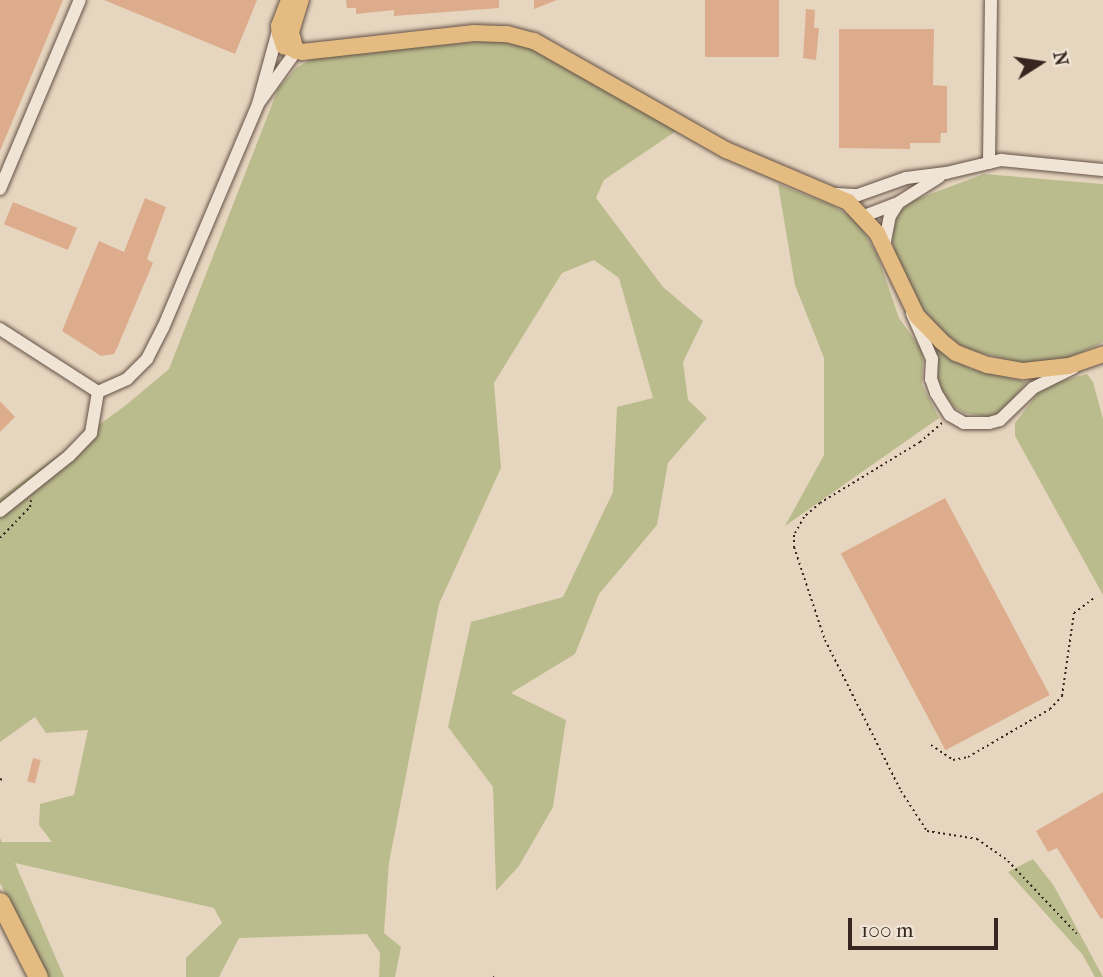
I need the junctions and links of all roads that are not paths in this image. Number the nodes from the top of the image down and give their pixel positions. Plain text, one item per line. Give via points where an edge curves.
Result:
1 (80, 0) edge
2 (289, 0) edge
3 (301, 0) edge
4 (991, 0) edge
5 (279, 26) junction
6 (296, 51) junction
7 (258, 104) junction
8 (989, 163) junction
9 (1103, 170) edge
10 (946, 173) junction
11 (0, 189) edge
12 (878, 189) junction
13 (832, 194) junction
14 (898, 203) junction
15 (864, 216) junction
16 (884, 246) junction
17 (908, 303) junction
18 (0, 329) edge
19 (1096, 357) edge
20 (98, 392) junction
21 (0, 511) edge
22 (0, 902) edge
23 (38, 977) edge

1 - 11 street
2 - 5 main road
3 - 6 main road via 291,32
4 - 8 street
5 - 6 main road via 284,46
5 - 7 street
6 - 7 street
6 - 13 main road via 474,33 519,36 550,48 726,150
7 - 20 street via 147,359 127,379
8 - 9 street via 1001,160
8 - 10 street
10 - 12 street via 906,178
10 - 14 street
12 - 13 street via 858,195
12 - 15 street
13 - 15 main road
14 - 15 street
14 - 16 street via 890,216
15 - 16 main road
16 - 17 main road
17 - 19 main road via 941,341 988,365 1037,371
17 - 19 street via 927,344 936,393 950,415 964,423 1000,419 1033,388
18 - 20 street
20 - 21 street via 91,433
22 - 23 highway

